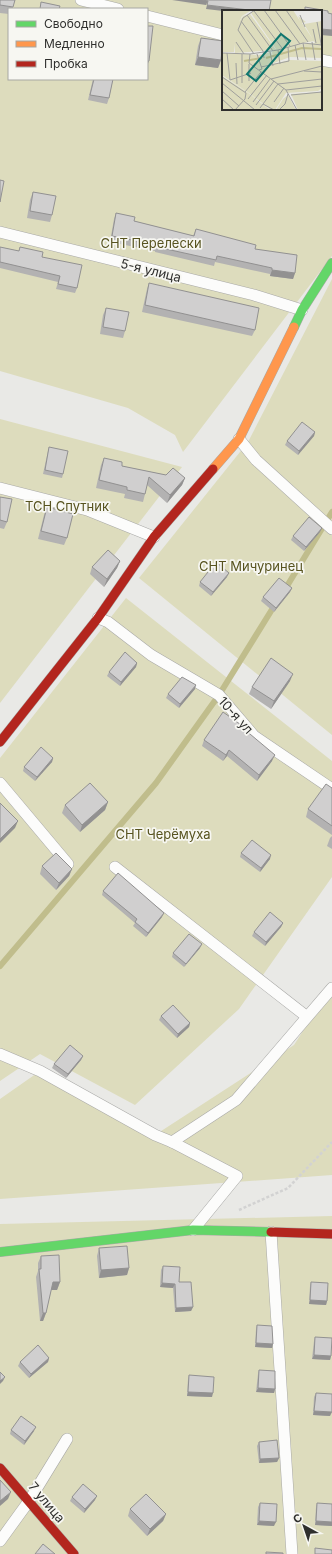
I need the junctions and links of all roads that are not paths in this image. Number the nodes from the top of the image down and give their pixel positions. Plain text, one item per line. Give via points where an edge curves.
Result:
1 (81, 0) edge
2 (114, 8) edge
3 (148, 16) edge
4 (222, 35) edge
5 (322, 60) edge
6 (332, 62) edge
7 (0, 232) edge
8 (332, 263) edge
9 (302, 310) junction
10 (239, 439) junction
11 (0, 488) edge
12 (332, 529) edge
13 (154, 537) junction
14 (98, 618) junction
15 (0, 742) edge
16 (0, 783) edge
17 (332, 789) edge
18 (68, 864) edge
19 (115, 867) dead end
20 (332, 988) edge
21 (306, 1016) junction
22 (0, 1054) edge
23 (172, 1142) junction
24 (193, 1230) junction
25 (271, 1232) junction
26 (332, 1234) edge
27 (0, 1252) edge
28 (67, 1439) dead end
29 (0, 1468) edge
30 (29, 1501) junction
31 (0, 1541) edge
32 (74, 1554) edge
33 (292, 1554) edge

1 - 2 lane
3 - 4 lane
5 - 6 lane
7 - 9 lane, 5-я улица via 254,295
8 - 9 street
9 - 10 street
10 - 12 lane via 256,460
10 - 13 street
11 - 13 lane via 87,510
13 - 14 street
14 - 15 street
14 - 17 lane, 10-я ул via 108,622 151,655 219,695 254,736
16 - 18 lane
19 - 21 lane
20 - 21 lane
21 - 23 lane via 236,1100
22 - 23 lane via 40,1072
23 - 24 lane via 237,1176
24 - 25 street
24 - 27 street
25 - 26 street
25 - 33 lane
28 - 30 lane
29 - 30 street, 7 улица
30 - 31 lane
30 - 32 street, 7 улица

